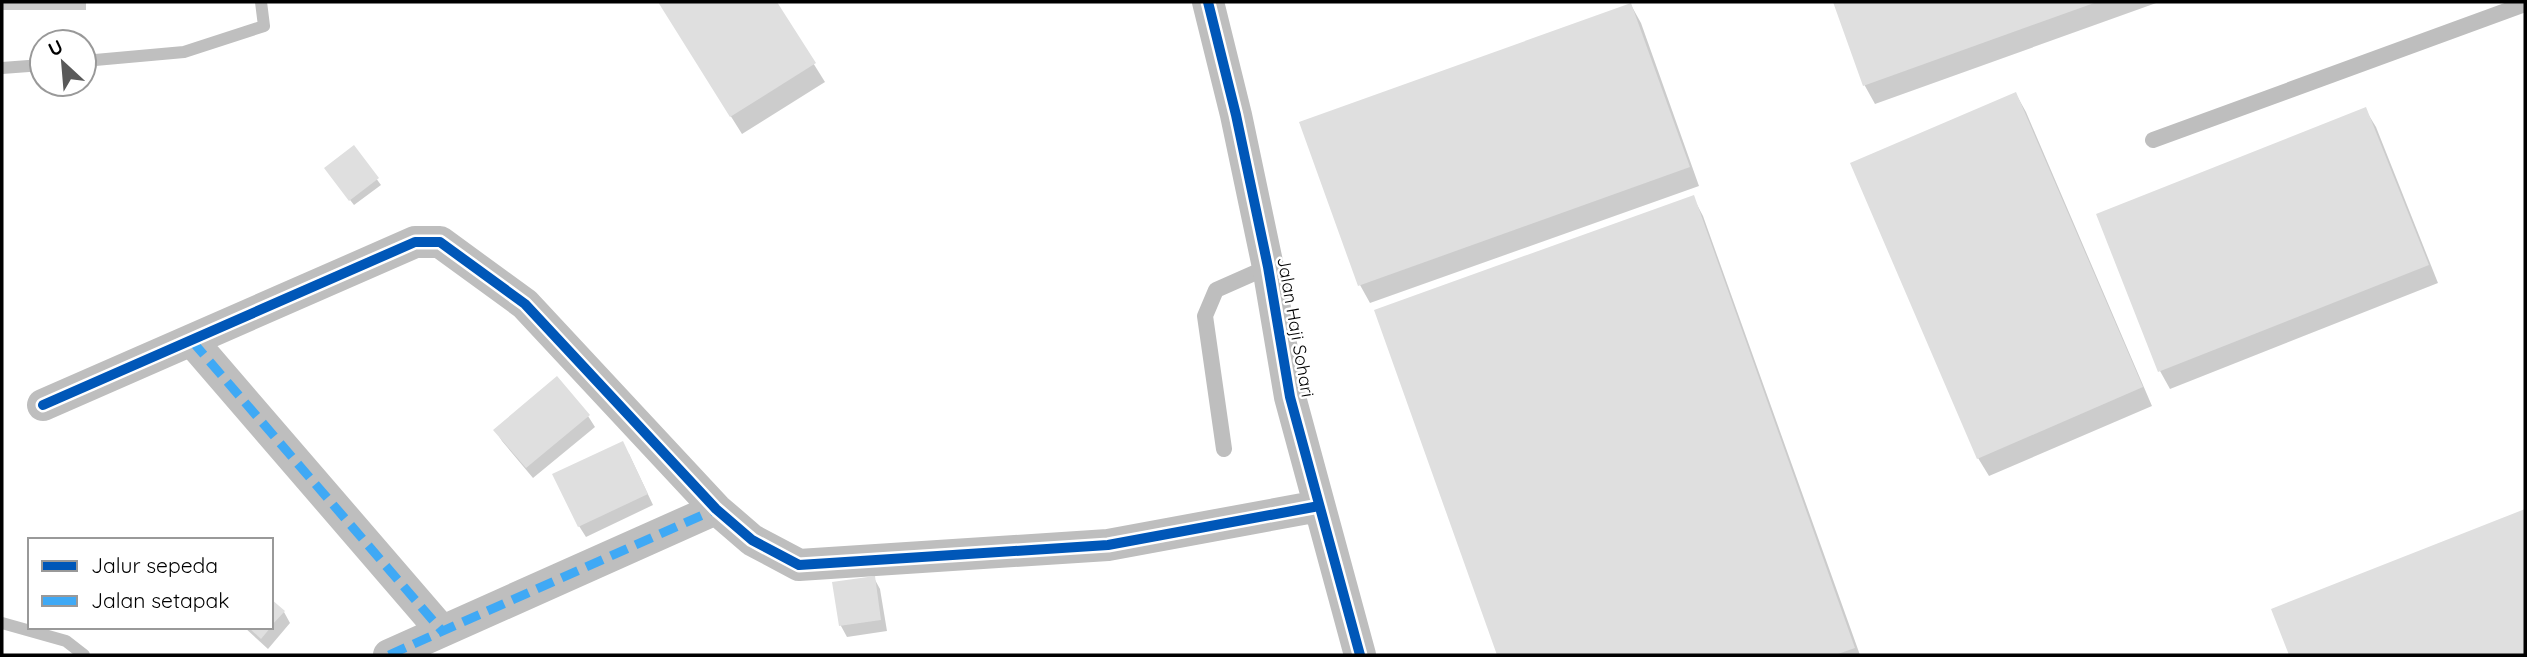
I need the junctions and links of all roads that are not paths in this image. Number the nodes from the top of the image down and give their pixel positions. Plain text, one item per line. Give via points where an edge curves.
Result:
1 (1208, 2) edge
2 (2525, 4) edge
3 (2153, 140) dead end
4 (1268, 267) junction
5 (192, 341) junction
6 (43, 405) dead end
7 (1224, 449) dead end
8 (1319, 506) junction
9 (716, 509) junction
10 (442, 631) junction
11 (389, 655) edge
12 (1360, 655) edge

1 - 4 street, Jalan Haji Sohari
2 - 3 lane
4 - 7 lane via 1216,290 1205,316
4 - 8 street, Jalan Haji Sohari via 1290,397
5 - 6 street
5 - 9 street via 415,242 440,242 525,304
5 - 10 street
8 - 9 street via 1108,545 799,565 752,540
8 - 12 street, Jalan Haji Sohari
9 - 10 street
10 - 11 street

